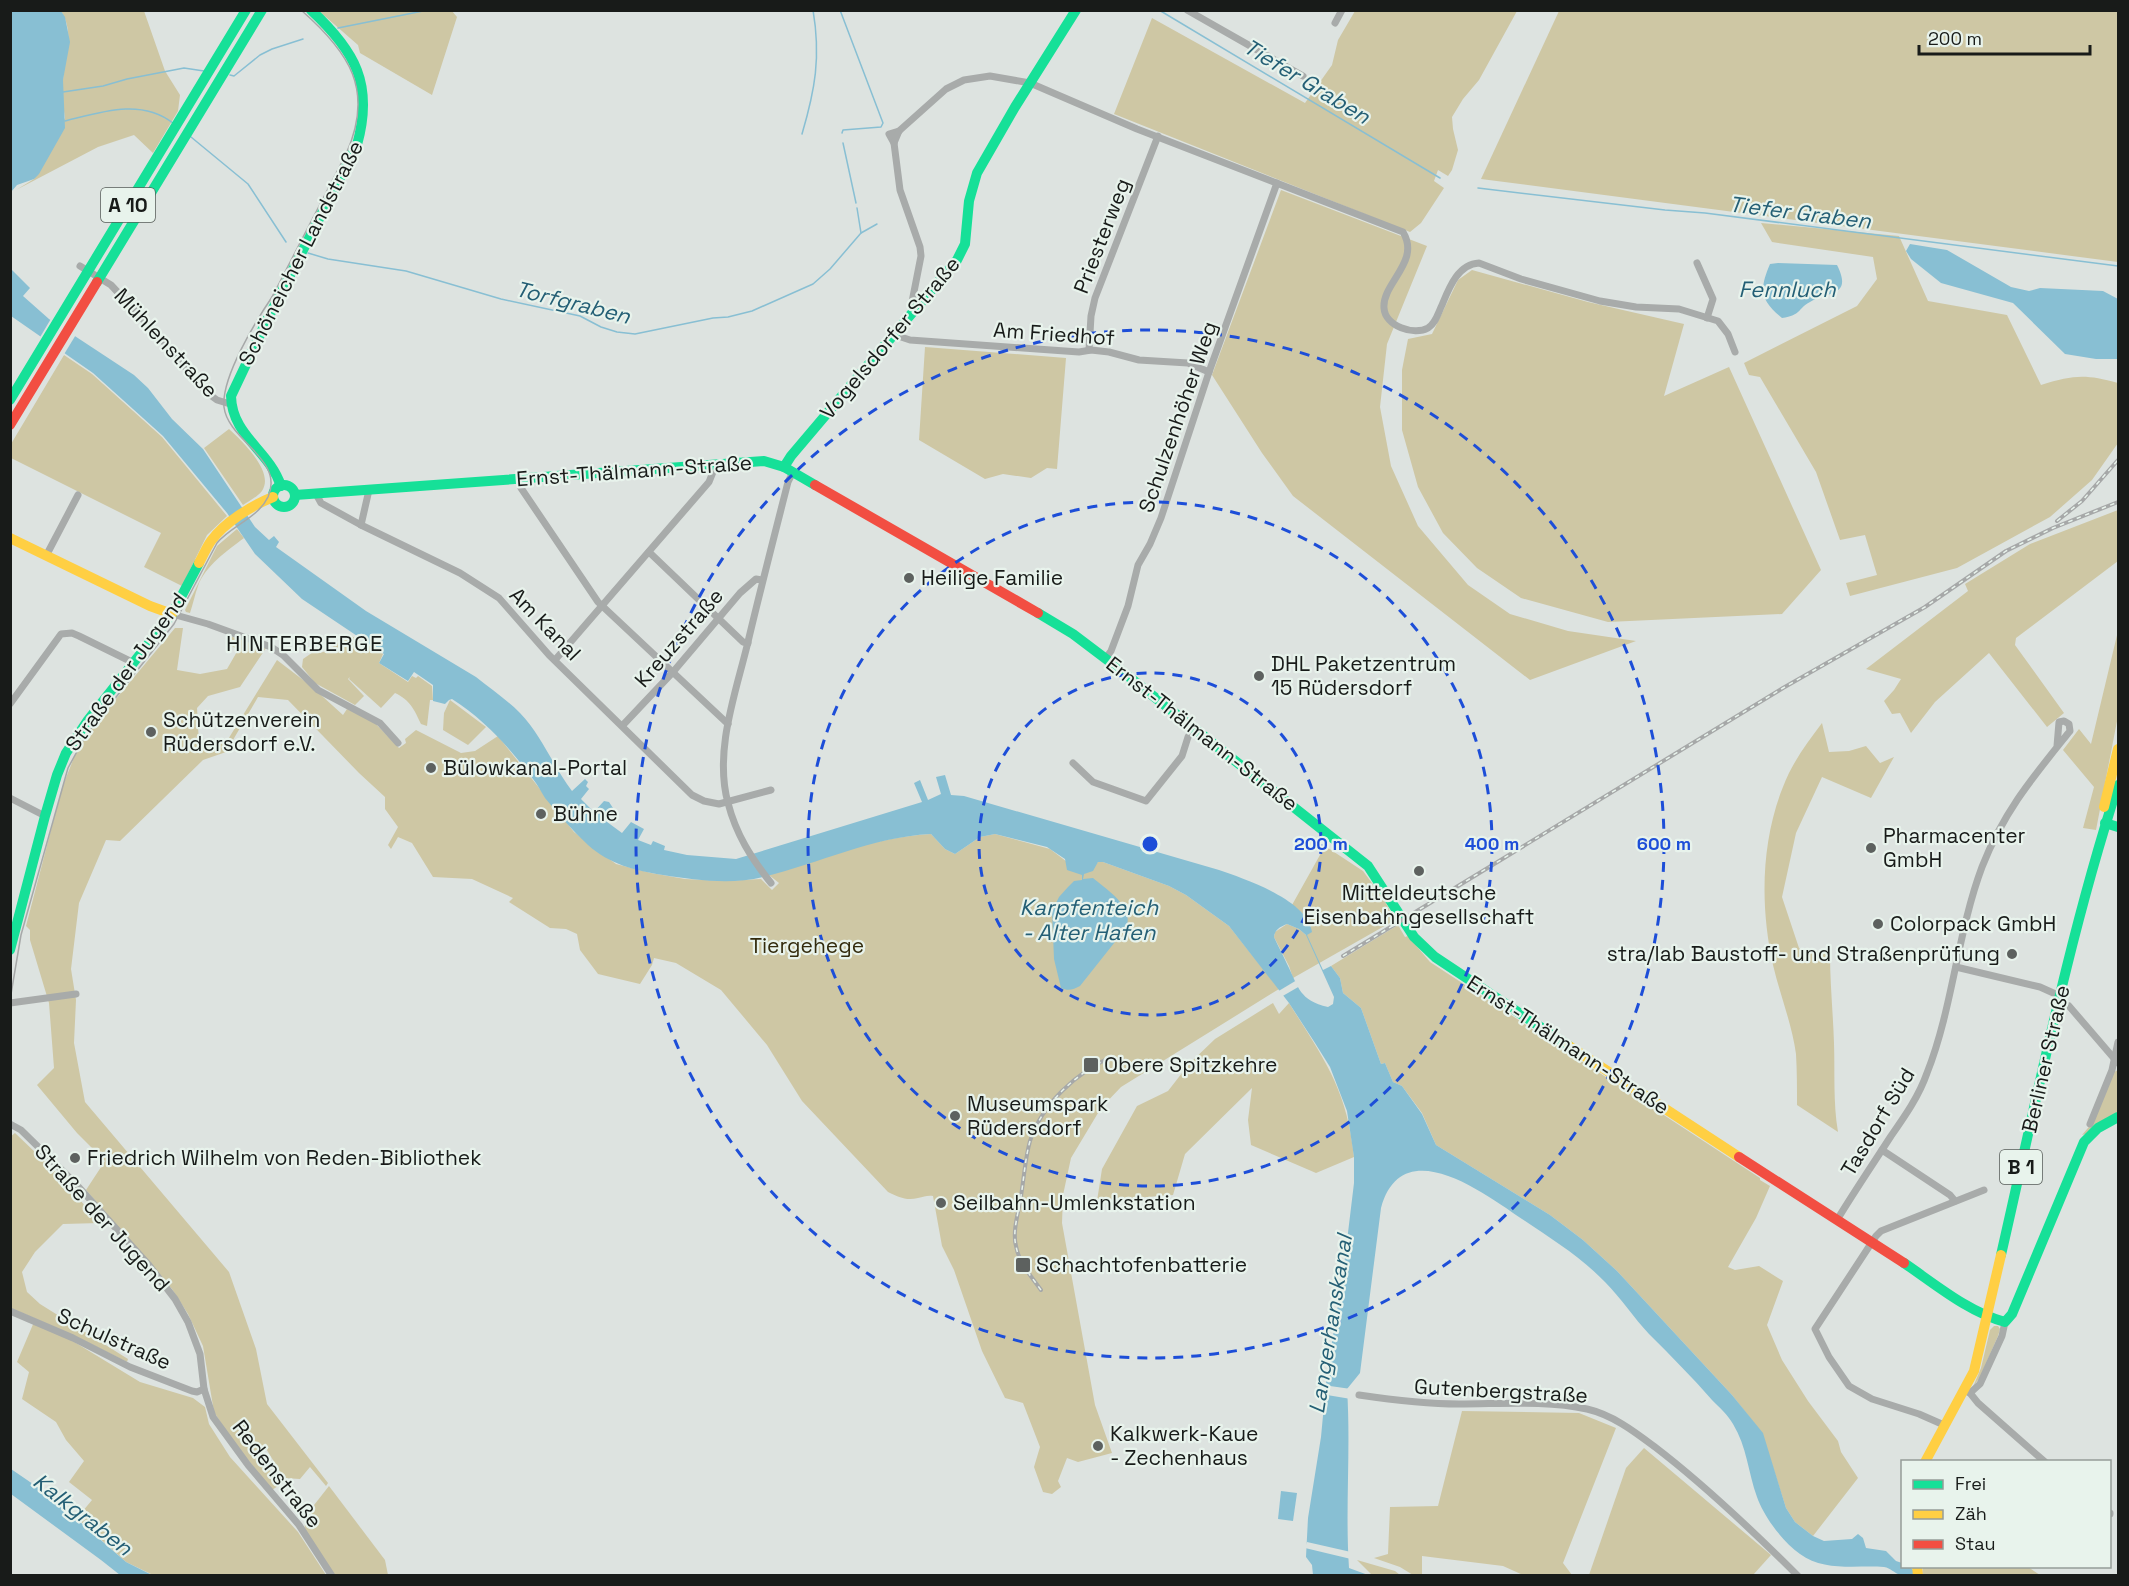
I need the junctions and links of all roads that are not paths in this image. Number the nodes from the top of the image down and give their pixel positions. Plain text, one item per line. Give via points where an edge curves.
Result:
1 (246, 10) edge
2 (262, 10) edge
3 (311, 10) edge
4 (1076, 10) edge
5 (1187, 10) edge
6 (1342, 10) edge
7 (1335, 22) dead end
8 (1303, 76) dead end
9 (1030, 83) junction
10 (1158, 136) junction
11 (1277, 183) junction
12 (1697, 263) dead end
13 (80, 266) dead end
14 (915, 311) junction
15 (1707, 318) junction
16 (895, 335) junction
17 (1089, 351) junction
18 (1735, 352) dead end
19 (1209, 372) junction
20 (10, 400) edge
21 (230, 404) junction
22 (10, 425) edge
23 (712, 464) junction
24 (789, 470) junction
25 (520, 479) junction
26 (281, 486) junction
27 (369, 490) junction
28 (316, 494) junction
29 (78, 495) dead end
30 (295, 495) junction
31 (273, 497) junction
32 (361, 525) junction
33 (10, 538) edge
34 (649, 552) junction
35 (46, 556) junction
36 (762, 580) junction
37 (602, 606) junction
38 (172, 614) junction
39 (720, 619) junction
40 (748, 643) junction
41 (1106, 658) junction
42 (555, 660) junction
43 (134, 663) junction
44 (673, 672) junction
45 (10, 704) edge
46 (728, 724) junction
47 (623, 725) junction
48 (1194, 728) junction
49 (398, 744) dead end
50 (2057, 746) dead end
51 (2118, 749) edge
52 (1073, 763) dead end
53 (2118, 784) edge
54 (771, 790) dead end
55 (10, 798) edge
56 (727, 802) junction
57 (45, 816) junction
58 (2105, 823) junction
59 (2118, 827) edge
60 (771, 883) dead end
61 (10, 950) edge
62 (1956, 967) junction
63 (2061, 992) junction
64 (76, 994) dead end
65 (10, 1003) edge
66 (2069, 1006) dead end
67 (2118, 1042) edge
68 (2116, 1062) edge
69 (2118, 1117) edge
70 (10, 1124) edge
71 (2090, 1124) dead end
72 (1882, 1150) junction
73 (1984, 1190) dead end
74 (1955, 1201) junction
75 (1837, 1220) junction
76 (1871, 1242) junction
77 (10, 1311) edge
78 (1988, 1317) junction
79 (2005, 1322) junction
80 (204, 1389) junction
81 (1967, 1391) junction
82 (1359, 1395) dead end
83 (1944, 1425) junction
84 (1926, 1460) edge
85 (2044, 1460) edge
86 (332, 1575) edge
87 (1798, 1575) edge

1 - 20 main road, A 10
2 - 22 main road, A 10
3 - 21 main road, Schöneicher Landstraße via 354,61 363,88 363,125 354,152 235,385
4 - 9 main road, Vogelsdorfer Straße
5 - 8 street
6 - 7 street
9 - 10 street
9 - 14 main road, Vogelsdorfer Straße via 977,173 969,201 965,244 957,260
9 - 14 street via 990,76 964,80 946,89 899,131 889,134 894,143 900,190 920,247 911,307
10 - 11 street
10 - 17 street, Priesterweg via 1095,298
11 - 15 street via 1403,232 1406,257 1383,309 1390,321 1412,331 1431,326 1450,284 1473,263 1600,301 1679,309
11 - 19 street, Schulzenhöher Weg
12 - 15 street via 1713,299
13 - 21 street, Mühlenstraße via 111,285 206,392
14 - 16 main road, Vogelsdorfer Straße
15 - 18 street via 1723,327
16 - 17 street, Am Friedhof via 901,339
16 - 24 main road, Vogelsdorfer Straße via 791,456
17 - 19 street, Am Friedhof via 1188,363
19 - 41 street, Schulzenhöher Weg via 1161,518 1138,565 1128,606
21 - 26 main road, Mühlenstraße via 234,422 268,461
23 - 24 main road, Ernst-Thälmann-Straße via 764,461
23 - 25 main road, Ernst-Thälmann-Straße
23 - 34 street via 709,482
24 - 36 street, Vogelsdorfer Straße
24 - 41 main road, Ernst-Thälmann-Straße via 1031,608
25 - 27 main road, Ernst-Thälmann-Straße
25 - 37 street via 521,488
26 - 30 main road via 290,488
26 - 31 main road
27 - 28 main road, Ernst-Thälmann-Straße
27 - 32 street
28 - 30 main road, Ernst-Thälmann-Straße
28 - 32 street, Am Kanal via 321,503
29 - 35 street
30 - 31 main road via 285,507
31 - 38 main road, Straße der Jugend via 211,541
32 - 42 street, Am Kanal via 460,573 499,598
33 - 35 main road
34 - 37 street
34 - 39 street
35 - 38 main road
36 - 39 street, Kreuzstraße via 756,579 740,593
36 - 40 street, Vogelsdorfer Straße
37 - 42 street
37 - 44 street
38 - 43 main road, Straße der Jugend
38 - 49 street via 271,646 318,690 380,723
39 - 40 street
39 - 44 street, Kreuzstraße
40 - 46 street, Vogelsdorfer Straße
41 - 48 main road, Ernst-Thälmann-Straße
42 - 47 street, Am Kanal
43 - 45 street via 72,633 61,634
43 - 57 main road, Straße der Jugend via 66,753
44 - 46 street
44 - 47 street, Kreuzstraße
46 - 56 street, Vogelsdorfer Straße via 724,771
47 - 56 street, Am Kanal via 692,795 704,801
48 - 52 street via 1182,756 1146,801 1093,782
48 - 75 main road, Ernst-Thälmann-Straße via 1368,866 1410,934 1435,957
50 - 62 street, Tasdorf Süd via 2018,795 1998,830 1975,889
51 - 58 main road, Berliner Straße / B 1 via 2104,811
53 - 58 main road, Berliner Straße / B 1
54 - 56 street
55 - 57 street
56 - 60 street, Vogelsdorfer Straße via 740,839
57 - 61 main road, Straße der Jugend
58 - 59 main road
58 - 63 main road, Berliner Straße / B 1
62 - 63 street
62 - 72 street, Tasdorf Süd via 1926,1076
63 - 78 main road, Berliner Straße / B 1
64 - 65 street
66 - 68 street
67 - 68 street
68 - 71 street
69 - 79 main road via 2084,1142 2012,1314
70 - 80 street, Straße der Jugend via 76,1184 175,1299 200,1354
72 - 74 street
72 - 75 street, Tasdorf Süd
73 - 74 street
74 - 76 street via 1881,1231
75 - 76 main road, Ernst-Thälmann-Straße
76 - 78 main road, Ernst-Thälmann-Straße
76 - 83 street via 1815,1332 1849,1386 1872,1399
77 - 80 street, Schulstraße via 130,1367 192,1391
78 - 79 main road, Ernst-Thälmann-Straße
78 - 81 main road, Berliner Straße / B 1
79 - 81 street via 1980,1384
80 - 86 street, Redenstraße via 222,1432 299,1525
81 - 83 main road, Berliner Straße / B 1
81 - 85 street
82 - 87 street, Gutenbergstraße via 1406,1402 1594,1411 1636,1433 1674,1462
83 - 84 main road, Berliner Straße / B 1

